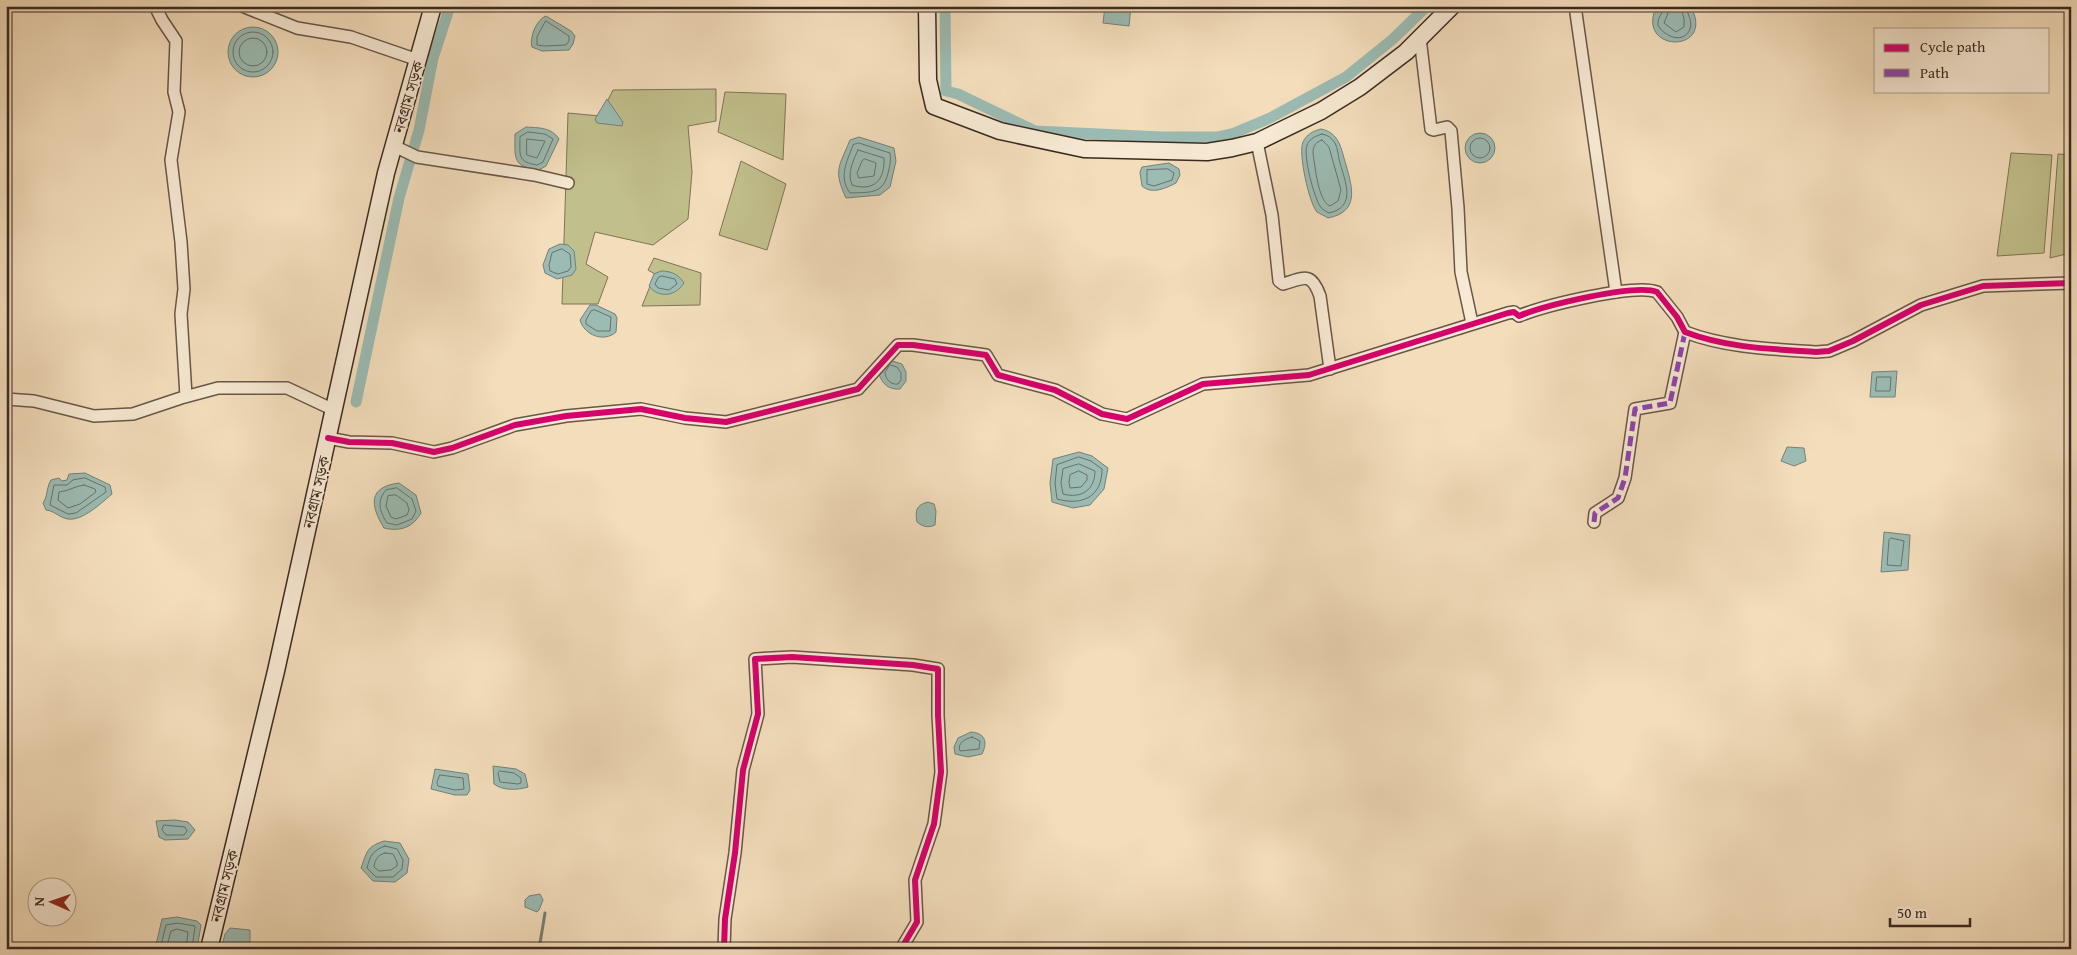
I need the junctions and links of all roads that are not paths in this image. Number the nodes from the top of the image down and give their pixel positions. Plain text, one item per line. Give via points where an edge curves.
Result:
1 (155, 6) edge
2 (242, 6) edge
3 (433, 6) edge
4 (927, 6) edge
5 (1452, 6) edge
6 (1575, 6) edge
7 (1420, 38) junction
8 (418, 60) junction
9 (1257, 142) junction
10 (398, 148) junction
11 (568, 183) dead end
12 (2071, 283) edge
13 (1616, 292) junction
14 (1472, 323) junction
15 (1685, 332) junction
16 (1330, 369) junction
17 (186, 396) junction
18 (6, 399) edge
19 (334, 410) junction
20 (328, 438) junction
21 (1594, 522) dead end
22 (209, 949) edge
23 (724, 949) edge
24 (901, 949) edge

1 - 17 street via 176,41 174,92 179,112 171,160 182,252 184,289 181,314
2 - 8 street via 298,28 350,37
3 - 8 main road, নবগ্রাম সড়ক
4 - 9 main road via 928,80 934,106 1000,131 1084,149 1207,152
5 - 7 main road
6 - 13 street
7 - 9 main road via 1360,88
7 - 14 street via 1431,129 1447,128 1451,131 1461,272
8 - 10 main road, নবগ্রাম সড়ক
9 - 16 street via 1272,215 1279,282 1283,284 1304,277 1316,285
10 - 11 street via 417,157
10 - 19 main road, নবগ্রাম সড়ক
12 - 15 street via 1983,286 1921,305 1829,351 1730,344 1705,340
13 - 14 street via 1519,316 1513,312
13 - 15 street via 1657,292
14 - 16 street
15 - 21 street via 1670,403 1635,409 1626,478 1618,498 1596,513
16 - 20 street via 1309,375 1203,384 1127,419 1102,414 1055,390 998,374 986,355 898,344 858,389 726,422 641,409 566,416 515,425 434,452 392,443
17 - 18 street via 133,414 94,416 34,401
17 - 19 street via 218,388 287,388
19 - 20 main road, নবগ্রাম সড়ক
20 - 22 main road, নবগ্রাম সড়ক
23 - 24 street via 743,770 758,714 755,658 792,657 938,669 942,772 934,824 915,880 917,922

